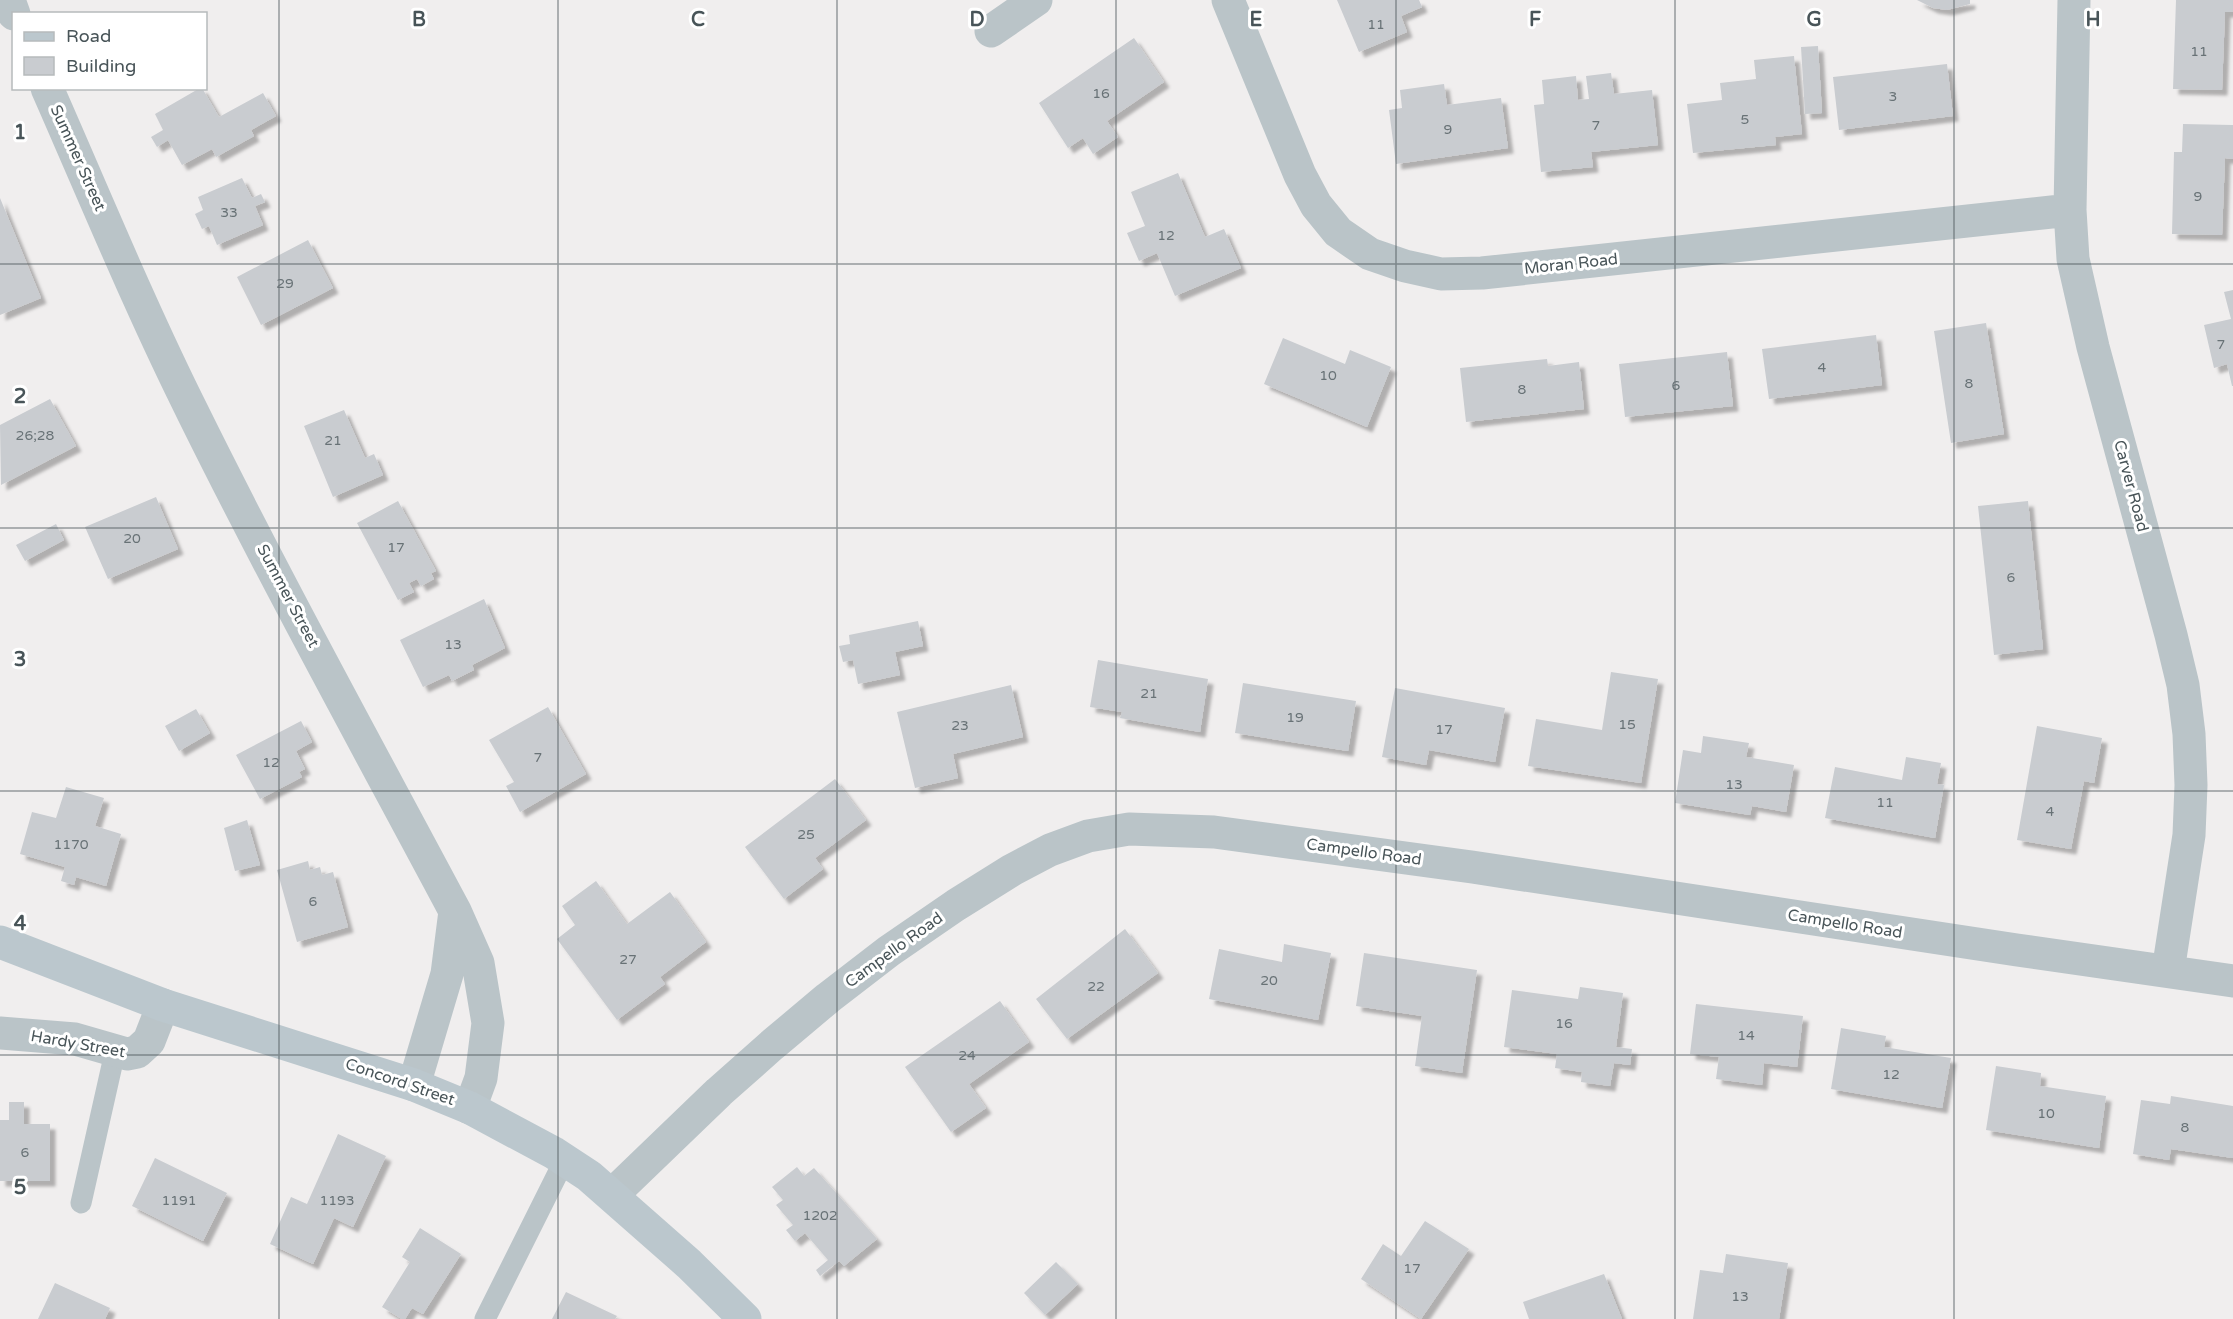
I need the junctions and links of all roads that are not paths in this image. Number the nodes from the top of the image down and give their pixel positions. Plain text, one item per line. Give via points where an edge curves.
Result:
1 (1036, 0) edge
2 (1228, 0) edge
3 (2074, 0) edge
4 (991, 31) dead end
5 (48, 90) edge
6 (2070, 210) junction
7 (455, 912) junction
8 (0, 942) edge
9 (2169, 971) junction
10 (2233, 981) edge
11 (163, 1005) junction
12 (0, 1033) edge
13 (115, 1052) junction
14 (414, 1085) junction
15 (470, 1108) junction
16 (565, 1159) junction
17 (612, 1195) junction
18 (81, 1203) dead end
19 (485, 1319) edge
20 (745, 1319) edge

1 - 4 street
2 - 6 street, Moran Road via 1316,205 1338,232 1370,254 1405,266 1441,274 1482,273
3 - 6 street, Carver Road
5 - 7 street, Summer Street via 192,412
6 - 9 street, Carver Road via 2081,300 2183,686 2189,734 2189,835
7 - 14 street via 447,974
7 - 15 street, Summer Street via 478,963 488,1023 481,1078
8 - 11 main road, Concord Street
9 - 10 street, Campello Road
9 - 17 street, Campello Road via 1472,867 1214,832 1129,829 1088,836 1050,850 965,899 889,951 772,1045
11 - 13 street, Hardy Street via 144,1047 127,1054
11 - 14 main road, Concord Street
12 - 13 street, Hardy Street via 75,1040
13 - 18 lane
14 - 15 main road, Concord Street
15 - 16 main road, Concord Street
16 - 17 main road, Concord Street
16 - 19 lane
17 - 20 main road, Concord Street

